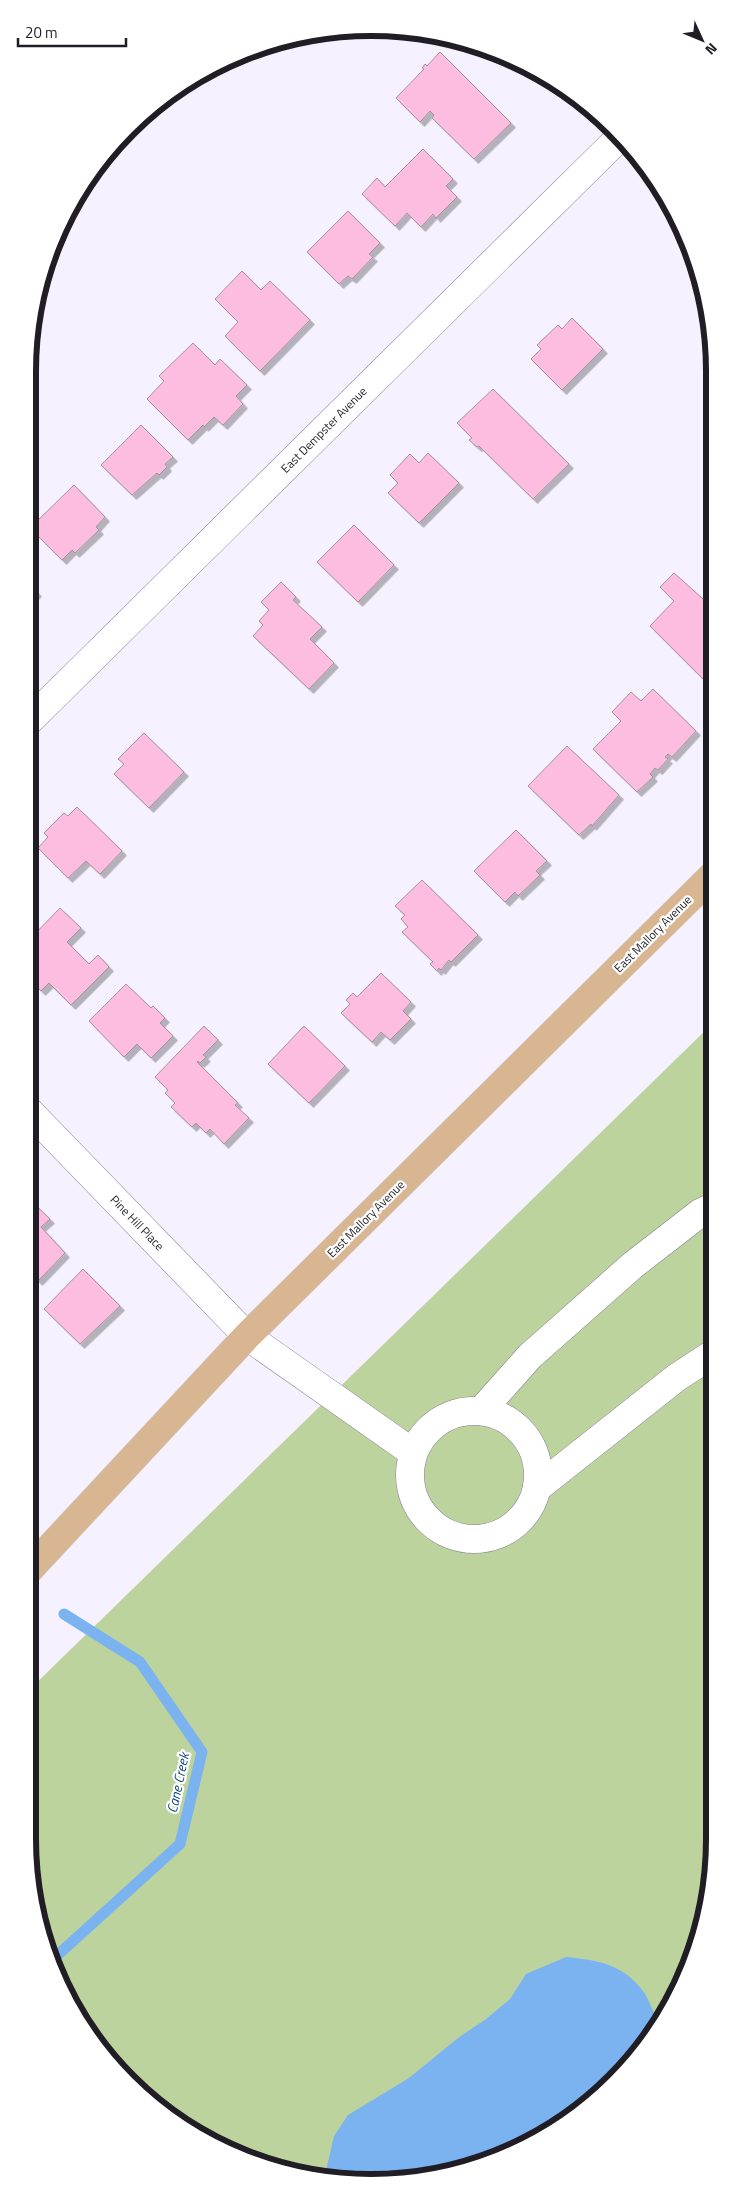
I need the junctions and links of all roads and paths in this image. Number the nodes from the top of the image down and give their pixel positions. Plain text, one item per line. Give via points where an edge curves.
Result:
1 (615, 142) edge
2 (36, 714) edge
3 (706, 882) edge
4 (36, 1118) edge
5 (706, 1210) edge
6 (247, 1336) junction
7 (706, 1357) edge
8 (481, 1411) junction
9 (412, 1452) junction
10 (537, 1488) junction
11 (36, 1562) edge

1 - 2 street, East Dempster Avenue
3 - 6 main road, East Mallory Avenue
4 - 6 street, Pine Hill Place
5 - 8 street via 633,1265 530,1356
6 - 9 street, Pine Hill Place
6 - 11 main road, East Mallory Avenue
7 - 10 street
8 - 9 street via 460,1412 440,1421
8 - 10 street via 501,1417 519,1429 532,1446 538,1466
9 - 10 street via 412,1495 422,1514 437,1528 456,1538 477,1540 504,1532 516,1524 529,1508

